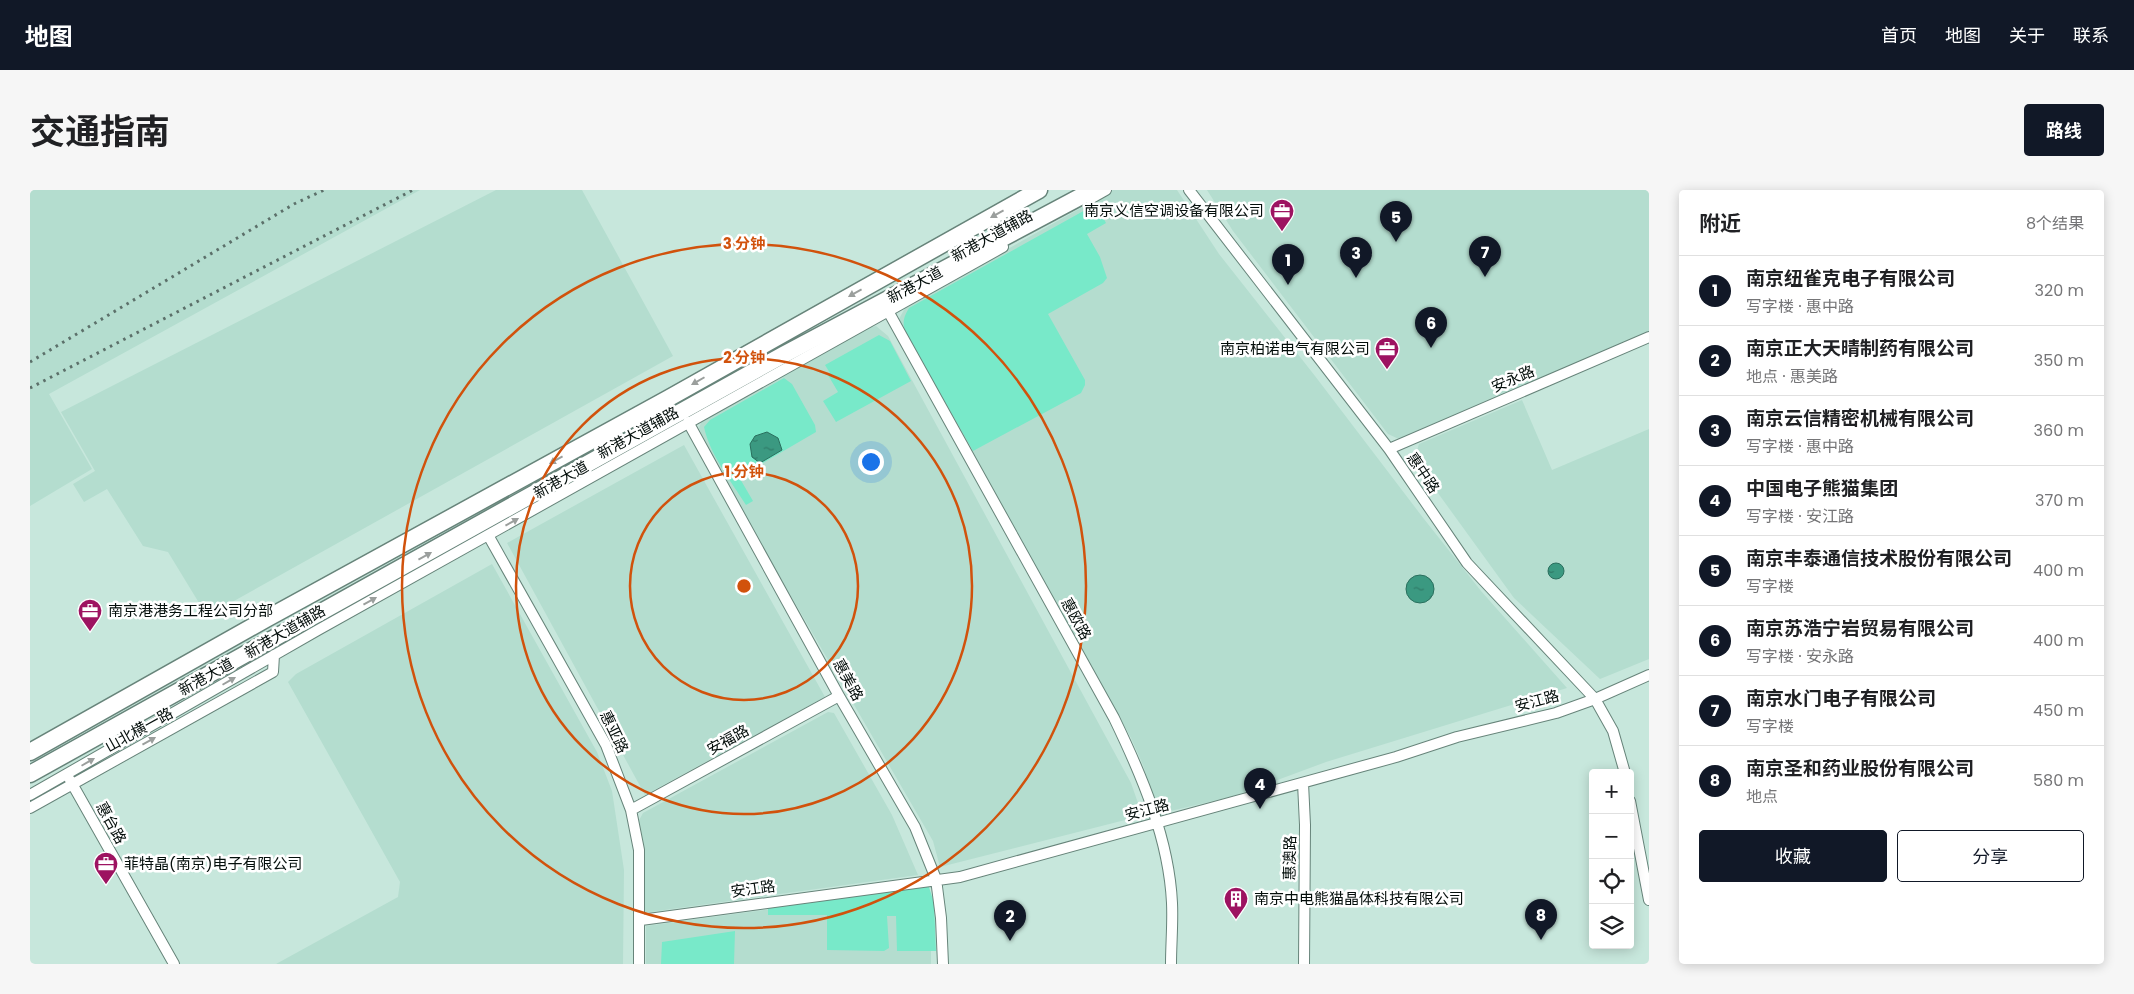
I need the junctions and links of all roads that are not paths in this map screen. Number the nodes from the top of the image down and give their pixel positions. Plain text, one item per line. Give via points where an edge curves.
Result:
1 (1039, 190) edge
2 (1093, 190) edge
3 (1106, 190) edge
4 (1189, 190) edge
5 (888, 311) junction
6 (1649, 337) edge
7 (688, 422) junction
8 (1389, 449) junction
9 (488, 535) junction
10 (274, 655) junction
11 (1649, 675) edge
12 (839, 696) junction
13 (1594, 699) junction
14 (30, 752) edge
15 (1624, 769) edge
16 (30, 774) edge
17 (67, 774) junction
18 (1303, 783) junction
19 (73, 784) junction
20 (30, 795) edge
21 (30, 808) edge
22 (631, 810) junction
23 (1632, 814) edge
24 (1157, 823) junction
25 (936, 879) junction
26 (1649, 900) edge
27 (641, 920) junction
28 (174, 964) edge
29 (639, 964) edge
30 (943, 964) edge
31 (1171, 964) edge
32 (1304, 964) edge

1 -> 14 main road, 新港大道
16 -> 2 main road, 新港大道 via 783,355
3 - 5 street, 新港大道辅路
4 - 8 street, 惠中路
5 - 7 street, 新港大道辅路
5 - 24 street, 惠欧路 via 1114,718
6 - 8 street, 安永路
9 -> 7 street, 新港大道辅路
7 - 12 street, 惠美路
8 - 13 street, 惠中路 via 1467,563
10 -> 9 street, 新港大道辅路
9 - 22 street, 惠亚路 via 606,745
17 -> 10 street, 新港大道辅路
19 -> 10 street, 山北横一路 via 274,672
11 - 13 street, 安江路
12 - 22 street, 安福路
12 - 25 street, 惠美路 via 915,827
13 - 15 street, 惠中路 via 1613,731
13 - 18 street, 安江路 via 1556,713 1457,737
17 - 19 street, 惠台路
17 - 20 street, 新港大道辅路
18 - 24 street, 安江路
18 - 32 street, 惠澳路
19 - 21 street, 山北横一路
19 - 28 street, 惠台路
22 - 27 street, 惠亚路 via 639,850
23 - 26 street
24 - 25 street, 安江路 via 960,877
24 - 31 street, 惠欧路 via 1172,902
25 - 27 street, 安江路
25 - 30 street, 惠美路
27 - 29 street, 惠亚路

